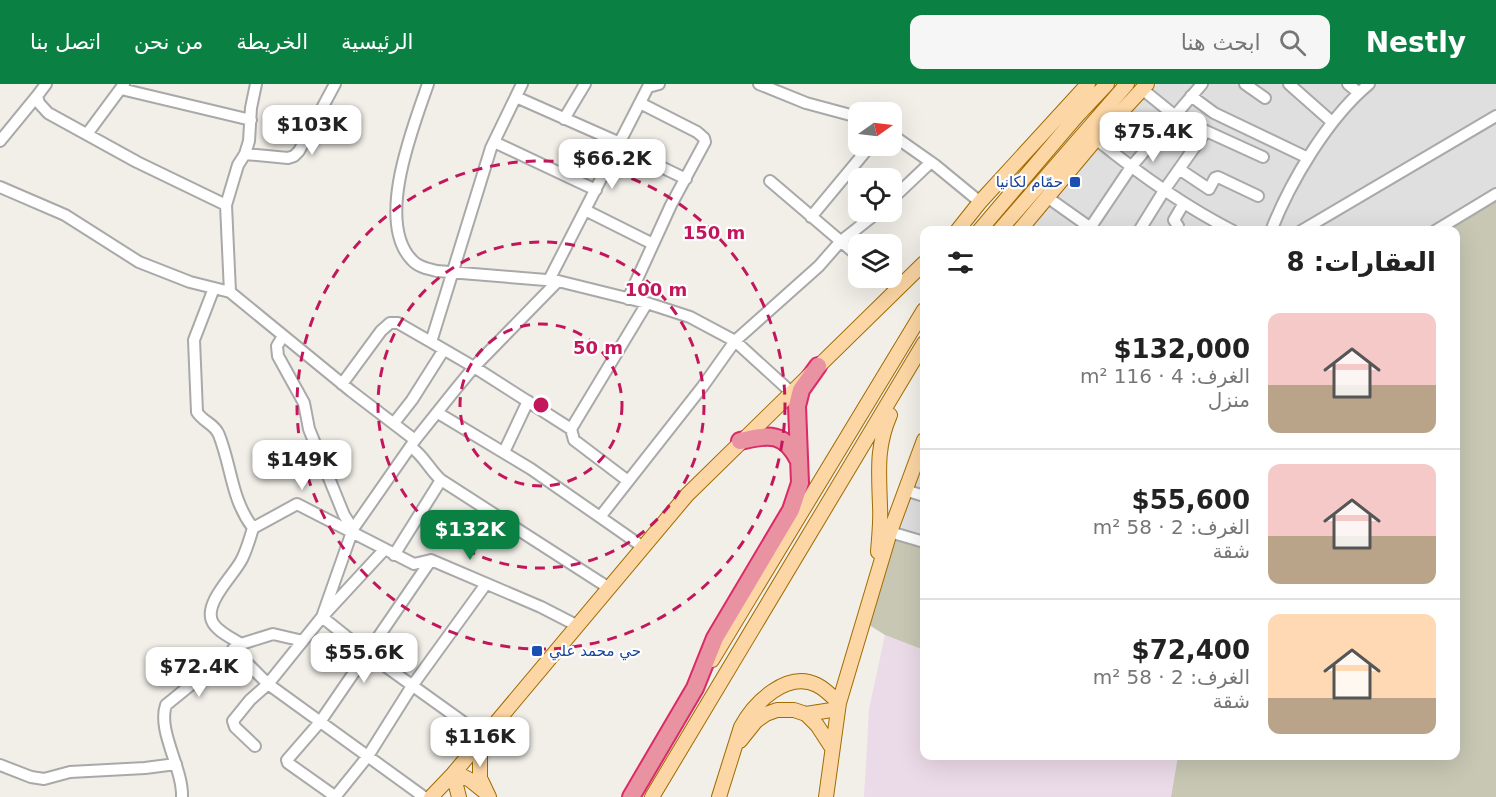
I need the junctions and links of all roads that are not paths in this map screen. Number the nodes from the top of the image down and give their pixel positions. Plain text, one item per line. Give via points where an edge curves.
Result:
1 (46, 84) edge
2 (256, 84) edge
3 (335, 84) edge
4 (428, 84) edge
5 (522, 84) edge
6 (585, 84) edge
7 (759, 84) edge
8 (1088, 84) edge
9 (1107, 84) edge
10 (1127, 84) edge
11 (1202, 84) edge
12 (1245, 84) edge
13 (1289, 84) edge
14 (1348, 84) edge
15 (1369, 84) edge
16 (652, 85) edge
17 (122, 86) edge
18 (1145, 86) edge
19 (1358, 92) junction
20 (37, 96) junction
21 (1191, 96) junction
22 (516, 97) junction
23 (1265, 98) dead end
24 (640, 103) junction
25 (848, 114) edge
26 (1174, 115) junction
27 (1496, 116) edge
28 (564, 119) junction
29 (251, 120) junction
30 (1332, 122) junction
31 (87, 134) junction
32 (1096, 139) junction
33 (0, 141) edge
34 (494, 142) junction
35 (902, 142) edge
36 (619, 145) junction
37 (245, 154) junction
38 (862, 156) edge
39 (1263, 157) dead end
40 (1308, 158) junction
41 (931, 162) junction
42 (1131, 167) junction
43 (1179, 169) junction
44 (686, 178) junction
45 (770, 181) dead end
46 (0, 187) edge
47 (1164, 189) junction
48 (596, 190) junction
49 (902, 190) edge
50 (1496, 194) edge
51 (1258, 196) dead end
52 (1047, 197) junction
53 (980, 202) junction
54 (1184, 203) junction
55 (226, 205) junction
56 (585, 210) junction
57 (811, 217) junction
58 (865, 222) edge
59 (961, 226) edge
60 (983, 226) edge
61 (1003, 226) edge
62 (1022, 226) edge
63 (1086, 226) edge
64 (1094, 226) edge
65 (1142, 226) edge
66 (1178, 226) edge
67 (1224, 226) edge
68 (1274, 226) edge
69 (1309, 226) edge
70 (1443, 226) edge
71 (840, 242) junction
72 (653, 244) junction
73 (848, 248) edge
74 (920, 267) edge
75 (453, 273) junction
76 (554, 281) junction
77 (214, 288) junction
78 (897, 289) joint
79 (230, 292) junction
80 (628, 298) junction
81 (647, 303) junction
82 (920, 317) edge
83 (283, 336) junction
84 (431, 342) junction
85 (735, 342) junction
86 (920, 350) edge
87 (443, 351) junction
88 (914, 361) junction
89 (818, 366) junction
90 (474, 367) junction
91 (342, 384) junction
92 (792, 393) junction
93 (528, 401) junction
94 (438, 412) junction
95 (394, 423) junction
96 (571, 429) junction
97 (740, 441) junction
98 (413, 443) junction
99 (920, 451) edge
100 (504, 452) junction
101 (801, 464) junction
102 (441, 480) junction
103 (628, 481) junction
104 (905, 490) junction
105 (920, 495) edge
106 (600, 518) junction
107 (253, 528) junction
108 (351, 530) junction
109 (890, 532) junction
110 (920, 541) edge
111 (643, 547) junction
112 (389, 553) junction
113 (431, 560) junction
114 (878, 572) junction
115 (486, 584) junction
116 (609, 588) junction
117 (322, 617) junction
118 (576, 626) junction
119 (303, 641) junction
120 (237, 647) junction
121 (367, 653) junction
122 (268, 684) junction
123 (412, 687) junction
124 (695, 688) junction
125 (839, 706) junction
126 (806, 714) junction
127 (320, 722) junction
128 (482, 740) junction
129 (255, 746) dead end
130 (735, 747) junction
131 (832, 748) junction
132 (368, 756) junction
133 (176, 764) junction
134 (0, 765) edge
135 (454, 773) junction
136 (488, 795) edge
137 (182, 797) edge
138 (336, 797) edge
139 (424, 797) edge
140 (431, 797) edge
141 (459, 797) edge
142 (631, 797) edge
143 (652, 797) edge
144 (719, 797) edge
145 (825, 797) edge

1 - 20 street
2 - 29 street
3 - 37 street via 294,156
4 - 75 street via 404,160 398,191 398,233 413,261 423,268
5 - 22 street
6 - 28 street
7 - 25 street
8 - 53 main road
9 - 60 main road
10 - 61 main road
11 - 21 street
12 - 23 street
13 - 30 street
14 - 19 street
15 - 19 street
16 - 24 street
17 - 29 street
17 - 31 street
18 - 26 street
18 - 32 main road
19 - 30 street
20 - 31 street via 48,113
20 - 33 street
21 - 26 street
21 - 40 street via 1214,113
22 - 28 street
22 - 34 street
24 - 36 street
24 - 44 street via 704,138
26 - 42 street
27 - 69 street
28 - 36 street
29 - 37 street
30 - 40 street
31 - 55 street
32 - 42 street
32 - 52 main road
34 - 48 street
34 - 75 street
35 - 41 street
36 - 44 street
36 - 48 street
37 - 55 street
38 - 57 street
39 - 43 street via 1206,131
40 - 68 street
41 - 49 street
41 - 53 street
42 - 47 street
42 - 64 street
43 - 47 street
43 - 51 street via 1209,189 1218,177
44 - 72 street
45 - 57 street
46 - 77 street via 65,215 140,262
47 - 54 street
47 - 65 street
48 - 56 street
50 - 70 street
52 - 62 main road
52 - 63 street
53 - 59 main road
54 - 66 street via 1174,220
54 - 67 street
55 - 79 street
56 - 72 street
56 - 76 street
57 - 71 street
58 - 71 street
71 - 73 street
71 - 85 street
72 - 80 street
74 - 78 main road
75 - 76 street
75 - 84 street
76 - 80 street
76 - 90 street
77 - 79 street
77 - 107 street via 194,340 197,412 219,435 237,502
78 - 89 main road
79 - 83 street
80 - 81 street
81 - 85 street via 690,317
81 - 96 street
82 - 124 main road
83 - 91 street
83 - 108 street via 277,346 278,356 304,403 309,429
84 - 87 street
84 - 91 street via 398,323 390,323
85 - 92 street
85 - 103 street
86 - 88 main road
87 - 90 street
87 - 95 street
88 - 114 main road via 882,433 878,464
88 - 143 main road
89 - 92 main road
89 - 101 highway via 801,390 796,406
90 - 93 street
90 - 94 street
91 - 95 street
92 - 97 main road
93 - 96 street
93 - 100 street
94 - 98 street
94 - 100 street
95 - 98 street
96 - 103 street via 574,440
97 - 101 highway via 760,436 785,440
97 - 111 main road
98 - 102 street
98 - 108 street
99 - 104 main road
100 - 106 street
101 - 124 highway via 800,483 791,510 715,638
102 - 112 street
102 - 116 street
103 - 106 street
104 - 105 street
104 - 109 main road
106 - 111 street
107 - 108 street via 297,504
107 - 120 street via 243,557 224,583 210,615
108 - 112 street
108 - 117 street
109 - 110 street
109 - 114 main road
111 - 116 main road
112 - 113 street via 414,564
112 - 117 street
113 - 115 street
113 - 121 street
114 - 125 main road
115 - 118 street
115 - 123 street
116 - 118 main road
117 - 119 street
117 - 121 street
118 - 128 main road
119 - 120 street via 273,634
119 - 122 street
120 - 122 street
120 - 133 street via 166,705 165,722
121 - 123 street
121 - 127 street
122 - 127 street
122 - 129 street via 233,721
123 - 128 street
123 - 132 street
124 - 142 highway
125 - 126 main road
125 - 130 main road via 817,685 804,682 776,688 746,718
125 - 131 main road
126 - 130 main road via 777,710 766,714
126 - 131 main road
127 - 132 street
127 - 138 street via 287,761
128 - 135 main road
128 - 136 main road via 478,771
130 - 144 main road
131 - 145 main road
132 - 138 street
132 - 139 street
133 - 134 street via 70,772 44,779
133 - 137 street
135 - 136 main road
135 - 140 main road
135 - 141 main road

